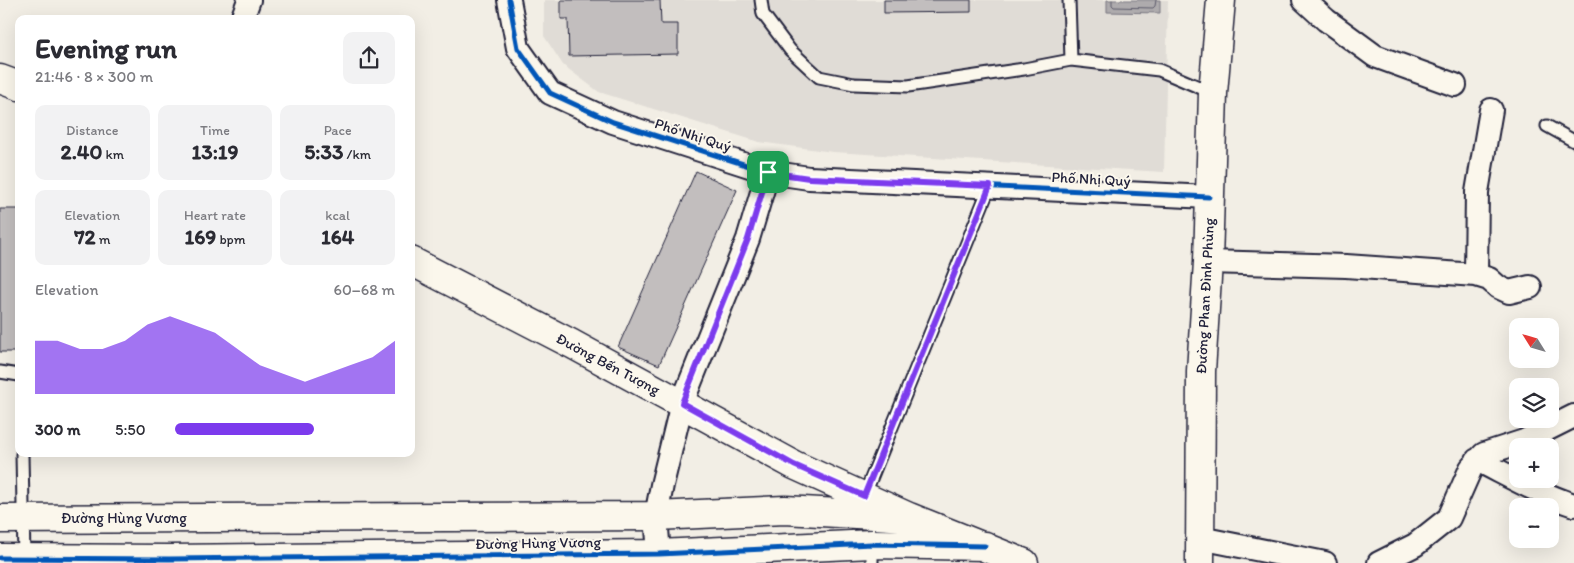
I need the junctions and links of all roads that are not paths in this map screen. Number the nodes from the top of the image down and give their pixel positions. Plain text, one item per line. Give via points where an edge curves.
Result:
1 (249, 0) edge
2 (509, 0) edge
3 (761, 0) edge
4 (1070, 0) edge
5 (1221, 0) edge
6 (1304, 0) edge
7 (243, 15) edge
8 (1071, 60) junction
9 (0, 79) edge
10 (15, 85) edge
11 (1455, 85) dead end
12 (1213, 93) junction
13 (1492, 110) dead end
14 (1547, 126) dead end
15 (1574, 140) edge
16 (768, 172) junction
17 (990, 186) junction
18 (1209, 197) junction
19 (1208, 262) junction
20 (415, 263) edge
21 (1476, 275) junction
22 (1530, 287) dead end
23 (0, 372) edge
24 (15, 374) edge
25 (682, 403) junction
26 (1574, 416) edge
27 (21, 457) edge
28 (1477, 460) junction
29 (864, 496) junction
30 (1574, 505) edge
31 (656, 516) junction
32 (338, 517) junction
33 (909, 517) junction
34 (11, 518) edge
35 (985, 546) junction
36 (1200, 550) edge
37 (872, 553) edge
38 (659, 554) junction
39 (12, 558) edge
40 (338, 558) junction
41 (170, 561) edge
42 (1024, 563) edge
43 (1325, 563) edge
44 (1379, 563) edge

1 - 7 street
2 - 16 street, Phố Nhị Quý via 518,48 550,93 613,122
3 - 8 lane via 763,14 768,21 790,50 819,77 854,84 908,86
4 - 8 lane
5 - 12 street, Đường Phan Đình Phùng
6 - 11 street via 1375,56
8 - 12 lane via 1159,70
9 - 10 street
12 - 18 street, Đường Phan Đình Phùng
13 - 21 street via 1477,192
14 - 15 lane
16 - 17 street, Phố Nhị Quý via 809,178
16 - 25 street via 748,239
17 - 18 street, Phố Nhị Quý
17 - 29 lane
18 - 19 street, Đường Phan Đình Phùng
19 - 21 street via 1346,266
19 - 36 street, Đường Phan Đình Phùng via 1201,371
20 - 25 street, Đường Bến Tượng
21 - 22 street via 1509,292
23 - 24 lane
25 - 29 street, Đường Bến Tượng via 794,465
25 - 31 street
26 - 28 street via 1524,441 1484,454
27 - 34 lane
28 - 30 street
28 - 44 street via 1449,518 1415,545
29 - 33 street, Đường Bến Tượng
31 - 32 street, Đường Hùng Vương
31 - 33 street, Đường Hùng Vương via 785,510
31 - 38 street
32 - 34 street, Đường Hùng Vương
32 - 40 street
33 - 35 street, Đường Bến Tượng
34 - 39 lane
35 - 37 street, Đường Hùng Vương
35 - 42 street, Đường Bến Tượng
36 - 43 street
37 - 38 street, Đường Hùng Vương
38 - 40 street, Đường Hùng Vương
39 - 41 street, Đường Hùng Vương
40 - 41 street, Đường Hùng Vương

